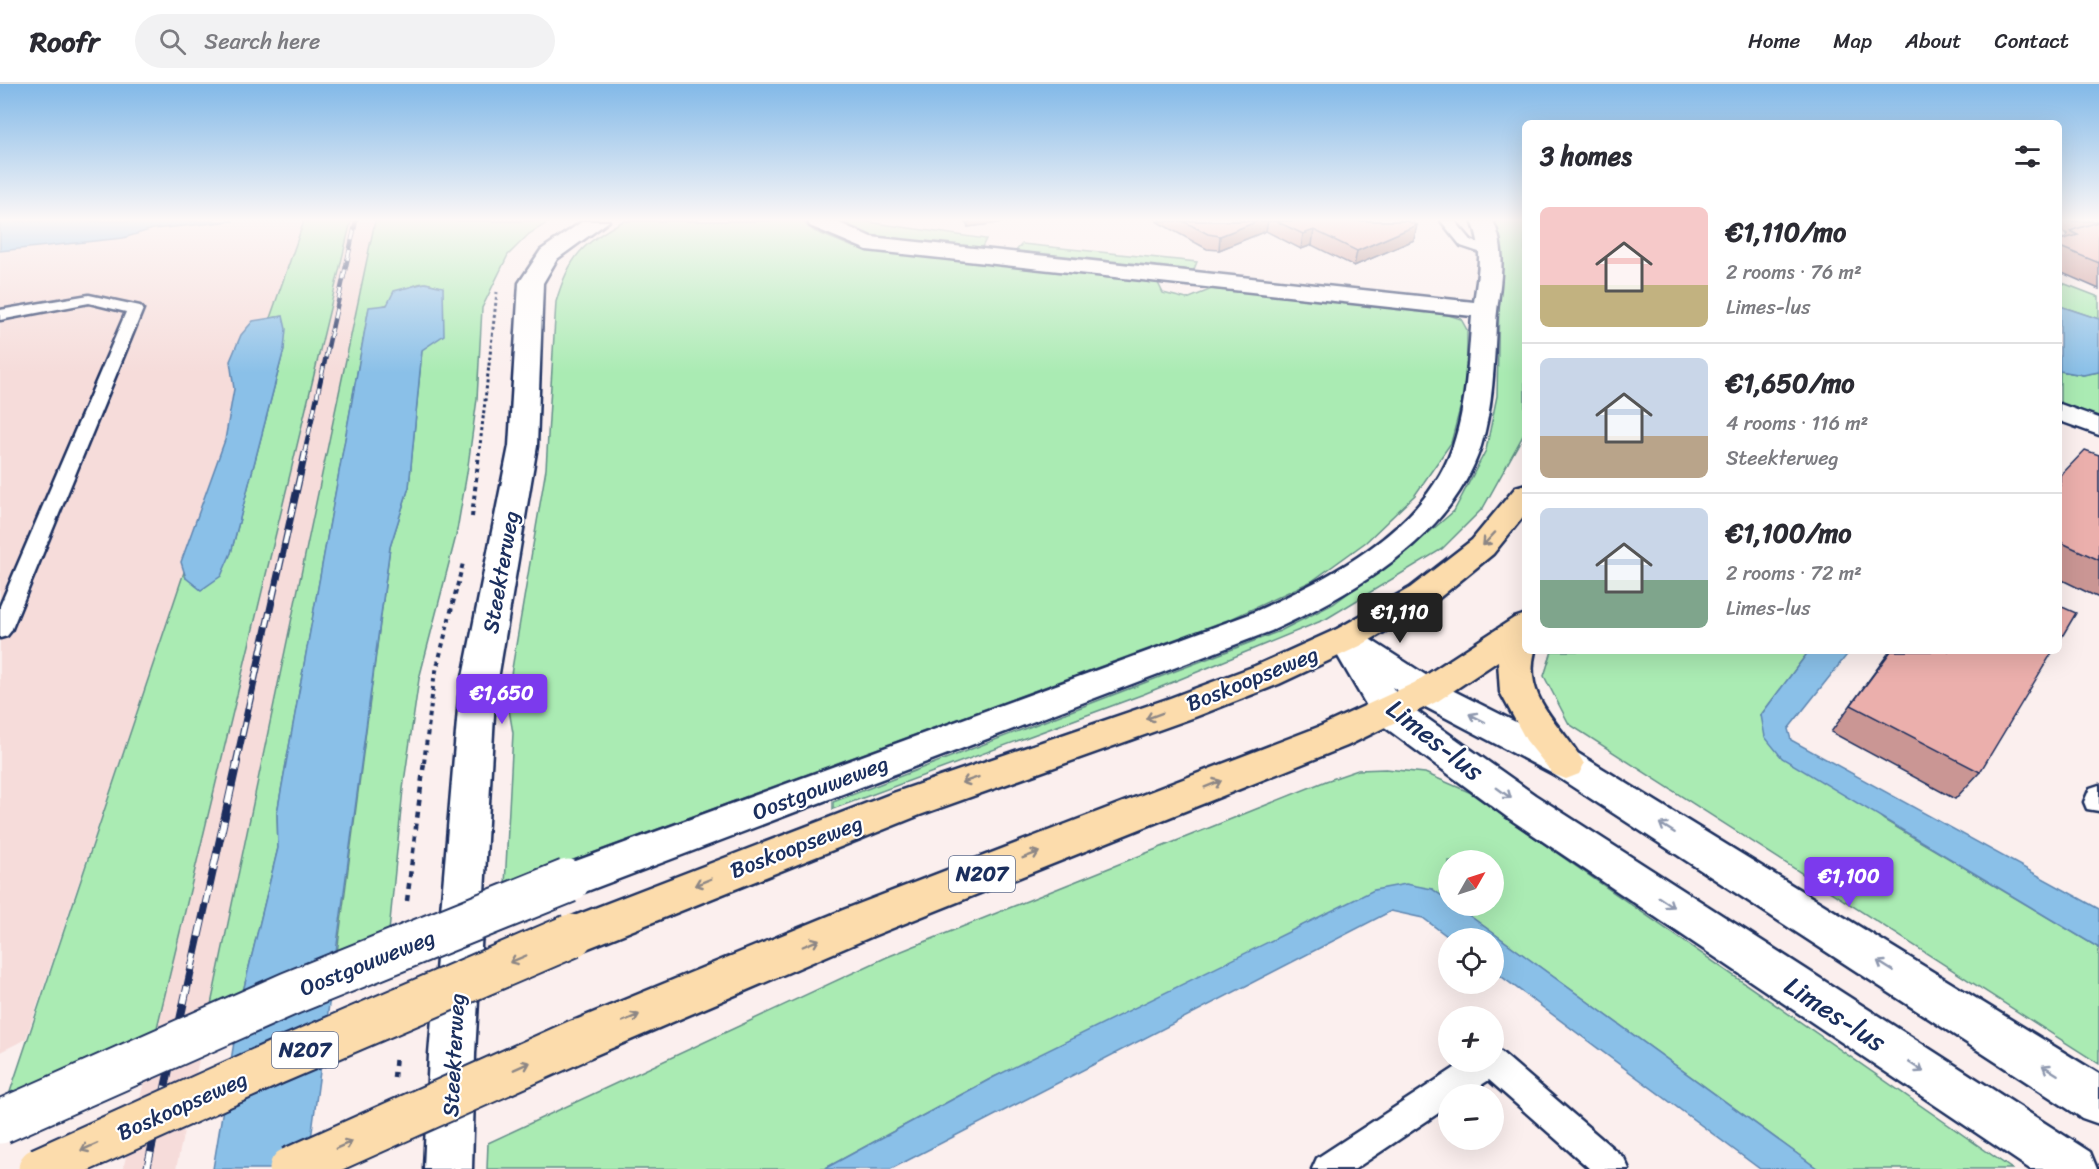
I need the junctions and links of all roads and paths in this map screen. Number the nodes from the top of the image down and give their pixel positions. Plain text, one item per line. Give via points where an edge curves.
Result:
1 (538, 272) edge
2 (1131, 272) edge
3 (1489, 272) edge
4 (1485, 310) junction
5 (0, 315) edge
6 (2062, 413) edge
7 (2099, 427) edge
8 (1522, 499) edge
9 (1522, 629) edge
10 (0, 630) edge
11 (1345, 639) junction
12 (1522, 639) edge
13 (1426, 692) junction
14 (1388, 710) junction
15 (1566, 764) junction
16 (1476, 1072) edge
17 (1502, 1072) edge
18 (2099, 1101) edge
19 (0, 1122) edge
20 (40, 1169) edge
21 (291, 1169) edge
22 (448, 1169) edge
23 (1328, 1169) edge
24 (1613, 1169) edge
25 (2073, 1169) edge

1 - 22 street, Steekterweg via 531,283 523,446 477,697 452,1054
2 - 4 street
3 - 4 street, Oostgouweweg
4 - 19 street, Oostgouweweg, bridge via 1478,391 1465,451 1437,497 1412,527 1346,580 1259,623 568,881 291,993
5 - 10 lane via 89,299 135,309
6 - 7 street
8 -> 11 main road, Boskoopseweg / N207 via 1505,522 1458,568 1407,605
9 - 13 main road, N207
11 - 13 street, Limes-lus
11 - 14 street, Limes-lus
11 -> 20 main road, Boskoopseweg / N207, bridge via 1216,693 758,860 286,1058
12 - 15 main road via 1515,662 1518,693 1533,722
13 - 14 main road, N207
15 -> 13 street, Limes-lus
21 -> 14 main road, N207, bridge via 577,1041 858,923 1334,736
14 -> 25 street, Limes-lus via 1521,806
18 -> 15 street, Limes-lus
16 - 23 lane
17 - 24 lane

